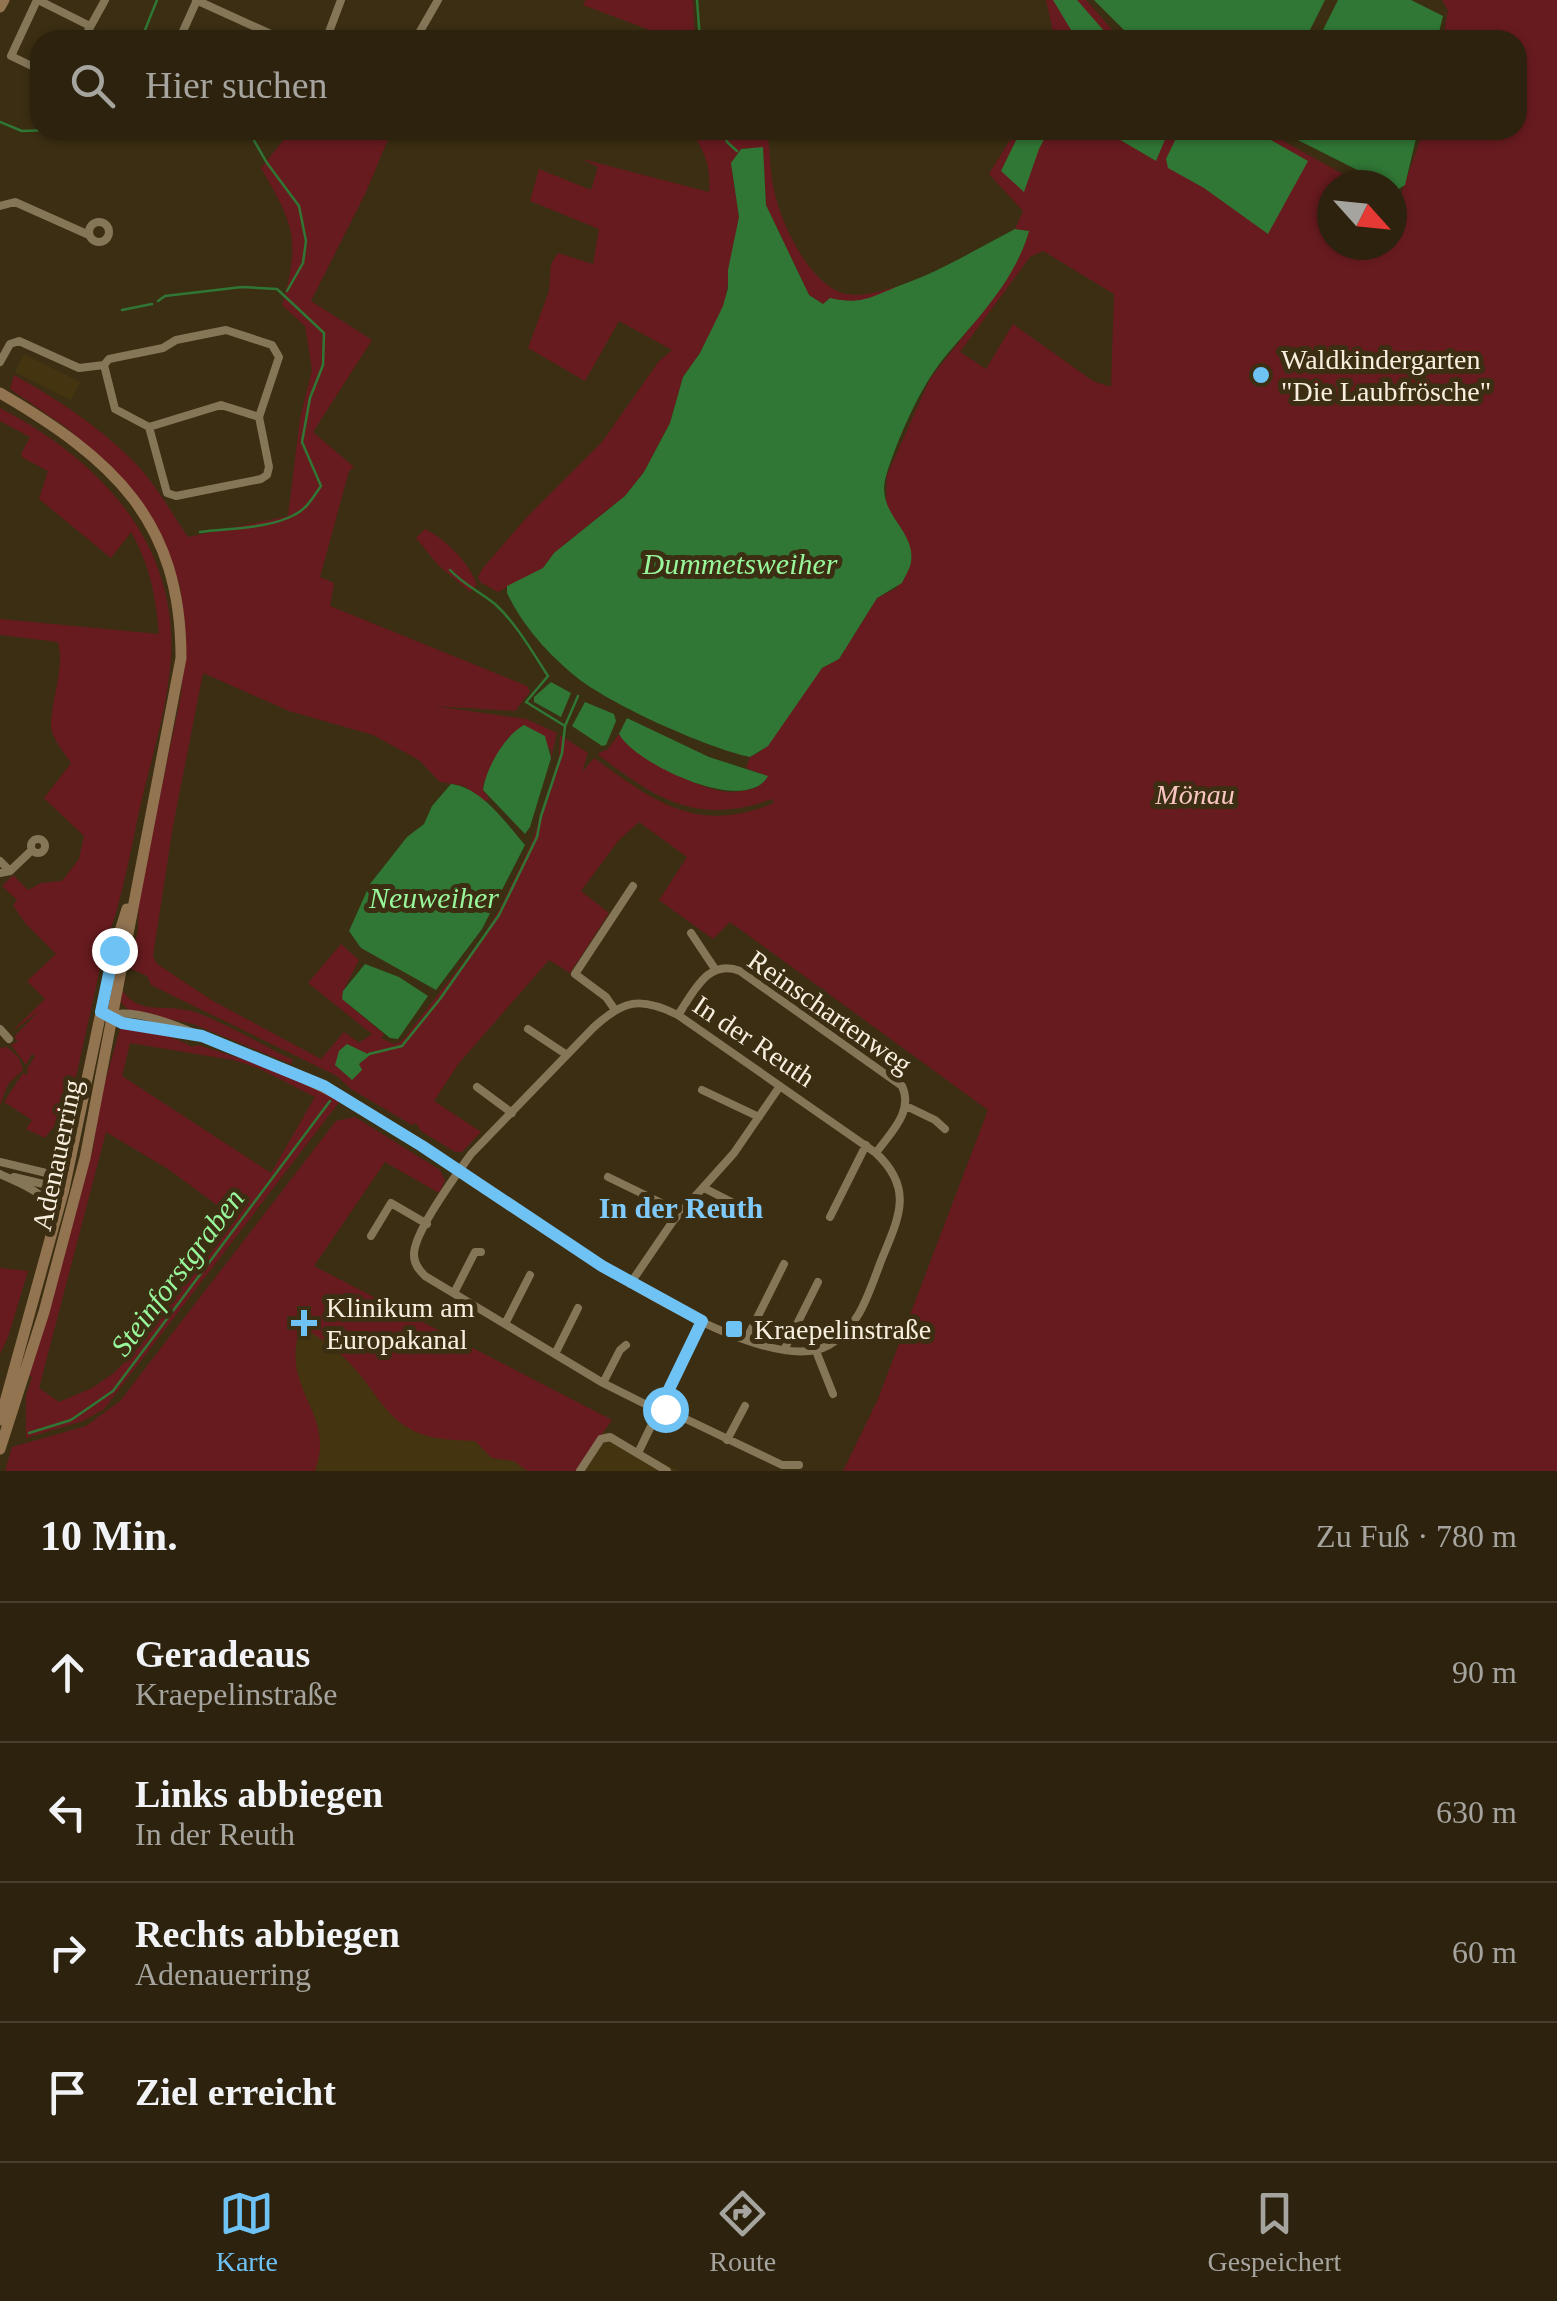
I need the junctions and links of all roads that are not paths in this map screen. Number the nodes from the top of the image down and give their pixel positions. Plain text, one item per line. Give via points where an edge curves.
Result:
1 (4, 0) edge
2 (37, 0) edge
3 (105, 0) edge
4 (196, 0) edge
5 (341, 0) edge
6 (438, 0) edge
7 (0, 6) edge
8 (90, 26) junction
9 (88, 30) edge
10 (183, 30) edge
11 (262, 30) edge
12 (330, 30) edge
13 (421, 30) edge
14 (30, 67) edge
15 (0, 206) edge
16 (89, 235) dead end
17 (0, 336) edge
18 (10, 344) junction
19 (0, 362) edge
20 (104, 365) junction
21 (0, 393) edge
22 (259, 417) junction
23 (149, 427) junction
24 (32, 850) dead end
25 (0, 861) edge
26 (5, 872) edge
27 (633, 886) dead end
28 (692, 933) dead end
29 (715, 969) junction
30 (614, 1010) junction
31 (106, 1014) junction
32 (678, 1015) junction
33 (0, 1029) edge
34 (528, 1030) dead end
35 (9, 1038) dead end
36 (566, 1055) junction
37 (780, 1086) junction
38 (477, 1087) dead end
39 (702, 1090) dead end
40 (906, 1106) junction
41 (512, 1112) junction
42 (759, 1116) junction
43 (945, 1129) dead end
44 (866, 1145) junction
45 (876, 1153) junction
46 (0, 1162) edge
47 (459, 1171) junction
48 (0, 1174) edge
49 (608, 1177) dead end
50 (70, 1184) junction
51 (704, 1188) junction
52 (680, 1212) junction
53 (759, 1216) dead end
54 (830, 1217) dead end
55 (56, 1222) junction
56 (427, 1224) junction
57 (372, 1236) dead end
58 (481, 1252) dead end
59 (784, 1264) dead end
60 (530, 1276) dead end
61 (818, 1282) dead end
62 (630, 1284) junction
63 (454, 1294) junction
64 (578, 1308) dead end
65 (702, 1321) junction
66 (504, 1324) junction
67 (746, 1340) junction
68 (626, 1345) dead end
69 (784, 1350) junction
70 (816, 1351) junction
71 (555, 1354) junction
72 (604, 1384) junction
73 (832, 1394) dead end
74 (745, 1406) dead end
75 (660, 1408) junction
76 (0, 1420) edge
77 (727, 1440) junction
78 (2, 1442) edge
79 (638, 1453) junction
80 (799, 1464) dead end
81 (580, 1471) edge
82 (667, 1471) edge

1 - 7 main road
2 - 8 street
2 - 14 street via 8,60
3 - 8 street
4 - 10 street
4 - 11 street
5 - 12 street
6 - 13 street
8 - 9 street
15 - 16 street via 15,202
17 - 18 street
18 - 19 street
18 - 20 street via 28,343 83,369
20 - 22 street via 109,358 226,330 272,345 279,357
20 - 23 street via 115,409
21 - 31 main road, Adenauerring via 109,470 151,524 181,619 181,658 140,867 114,950
22 - 23 street via 221,405
22 - 23 street via 264,478 176,496 163,486
24 - 26 street
25 - 26 street
27 - 30 street via 575,974
28 - 29 street, Reinschartenweg
29 - 32 street, Reinschartenweg
29 - 40 street, Reinschartenweg via 740,971 897,1080
30 - 32 street, In der Reuth via 648,1002
30 - 36 street
31 - 47 street via 177,1026 324,1086
31 - 50 main road, Adenauerring
32 - 37 street, In der Reuth
33 - 35 street
34 - 36 street
36 - 41 street
37 - 42 street
37 - 44 street, In der Reuth
38 - 41 street
39 - 42 street
40 - 43 street, Reinschartenweg
40 - 45 street, Reinschartenweg
41 - 47 street
42 - 51 street
44 - 45 street, In der Reuth
44 - 54 street
45 - 70 street, In der Reuth via 898,1183 897,1220 856,1320
46 - 50 street
47 - 56 street
47 - 62 street
48 - 50 street
48 - 55 street via 39,1193
49 - 52 street
50 - 55 main road, Adenauerring
50 - 78 main road, Adenauerring via 44,1312
51 - 52 street
51 - 53 street
52 - 62 street
55 - 76 main road, Adenauerring
56 - 57 street via 391,1203
56 - 63 street via 416,1243 416,1266
58 - 63 street via 475,1252
59 - 67 street
60 - 66 street
61 - 69 street
62 - 65 street
63 - 66 street
64 - 71 street
65 - 67 street
65 - 75 street
66 - 71 street
67 - 69 street
68 - 72 street
69 - 70 street
70 - 73 street
71 - 72 street
72 - 75 street
74 - 77 street
75 - 77 street
75 - 79 street
77 - 80 street via 782,1465
79 - 81 street via 601,1439
79 - 82 street

